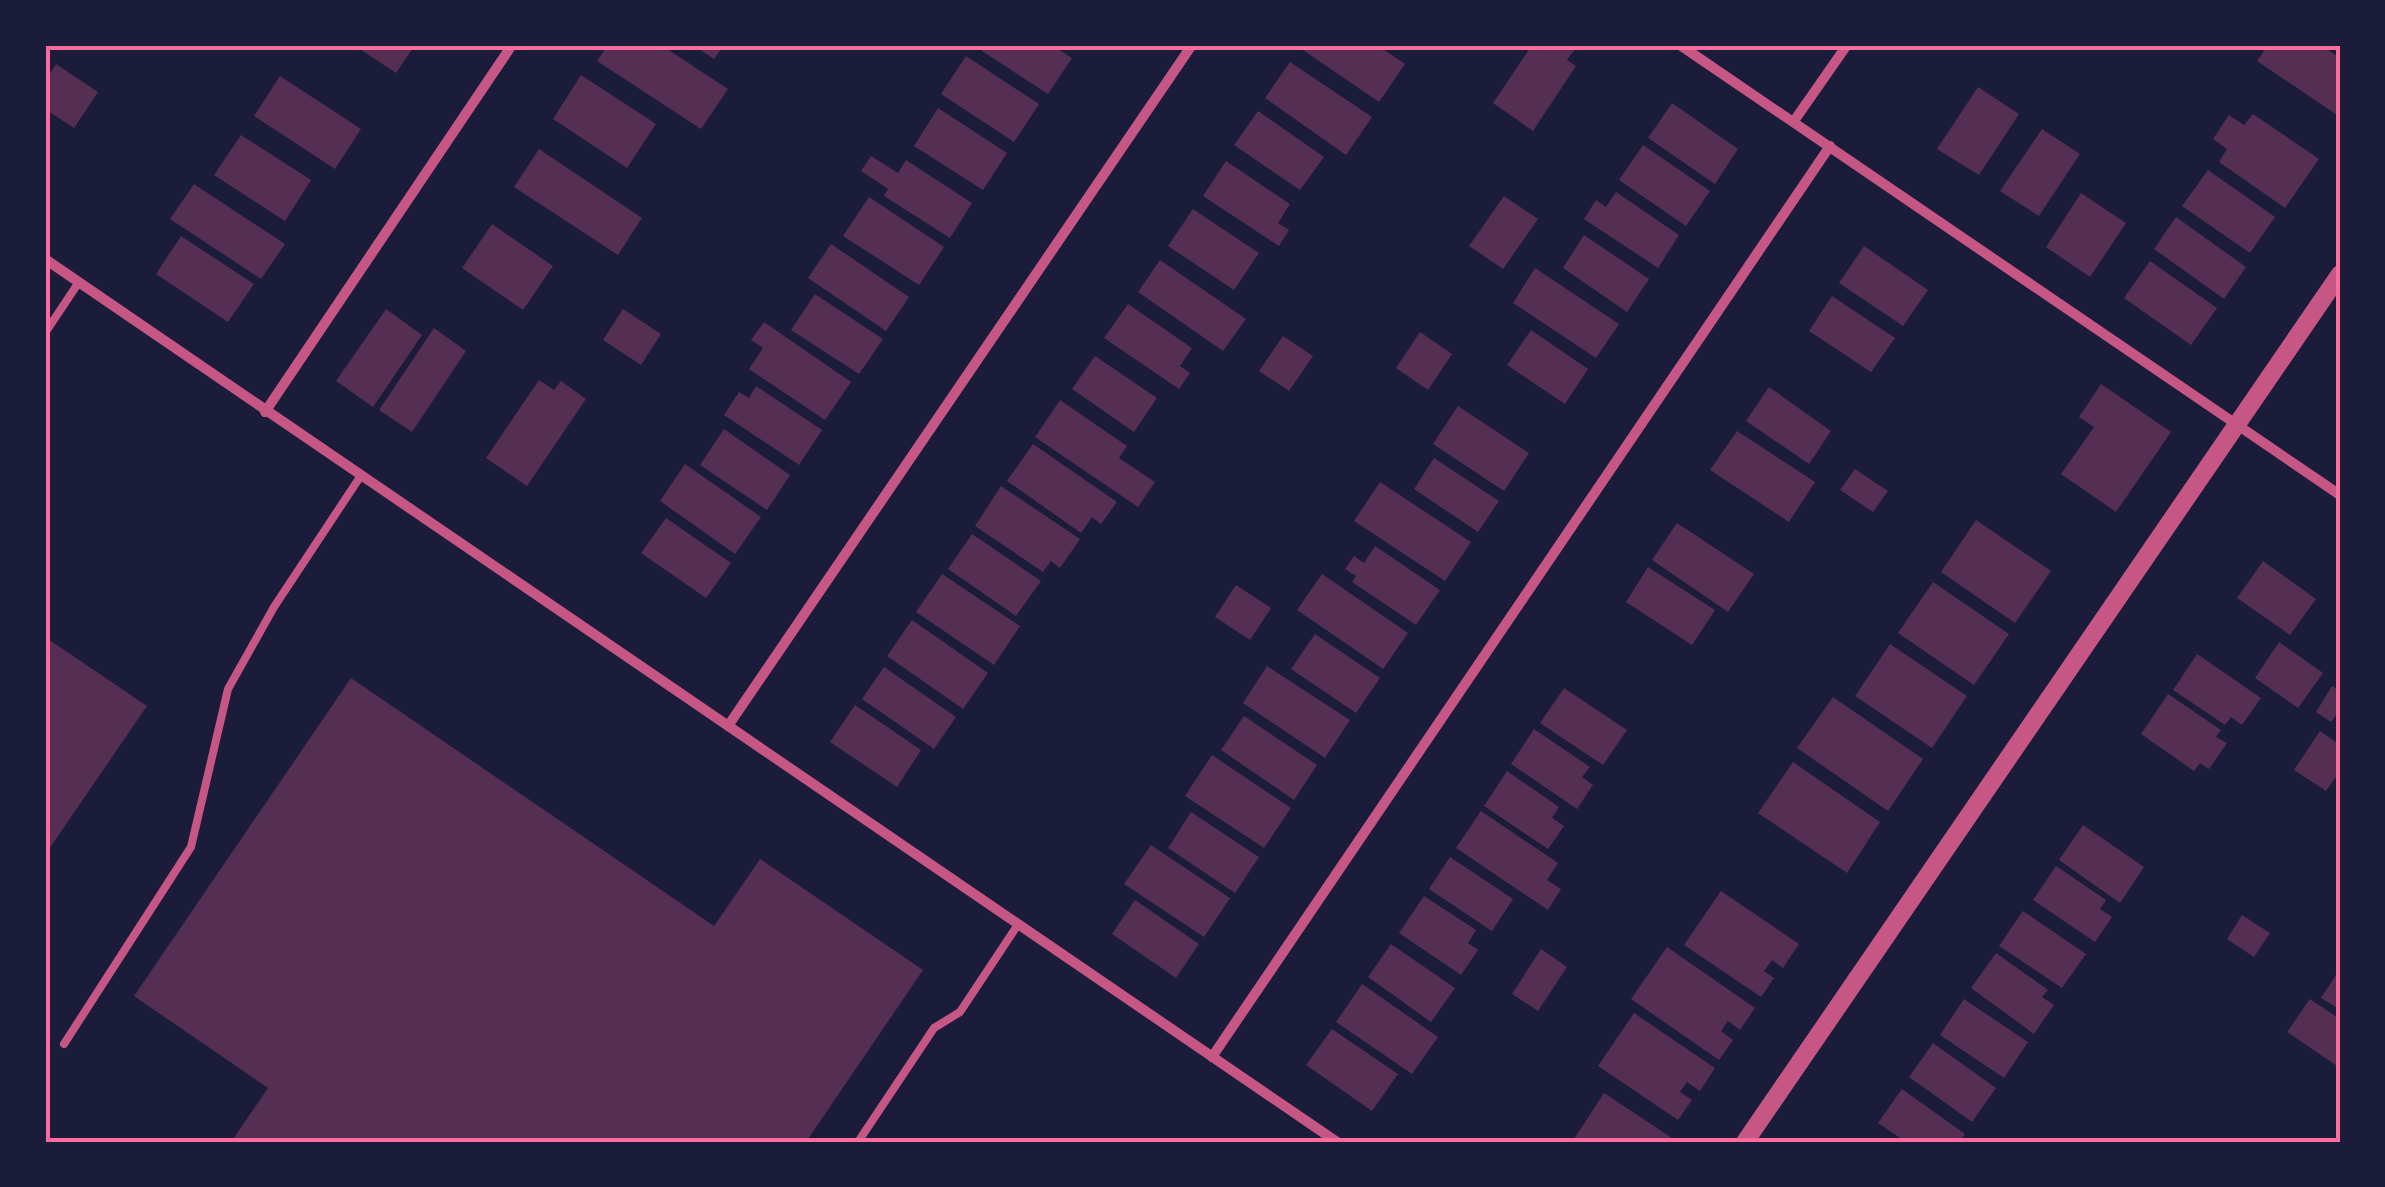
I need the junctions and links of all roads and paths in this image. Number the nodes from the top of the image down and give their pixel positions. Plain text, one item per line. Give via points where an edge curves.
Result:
1 (512, 45) edge
2 (1192, 45) edge
3 (1680, 45) edge
4 (1847, 45) edge
5 (1794, 122) junction
6 (1830, 146) junction
7 (45, 259) edge
8 (2340, 274) edge
9 (79, 282) junction
10 (45, 333) edge
11 (265, 412) junction
12 (2236, 426) junction
13 (360, 477) junction
14 (2340, 495) edge
15 (728, 726) junction
16 (1017, 926) junction
17 (64, 1044) dead end
18 (1212, 1057) junction
19 (858, 1142) edge
20 (1337, 1142) edge
21 (1745, 1142) edge

1 - 11 street
2 - 15 street
3 - 5 street
4 - 5 street
5 - 6 street
6 - 12 street
6 - 18 street
7 - 9 street
8 - 12 street
9 - 10 lane
9 - 11 street
11 - 13 street
12 - 14 street
12 - 21 street
13 - 15 street
13 - 17 lane via 228,689 191,848
15 - 16 street
16 - 18 street
16 - 19 lane via 960,1012 934,1028
18 - 20 street

